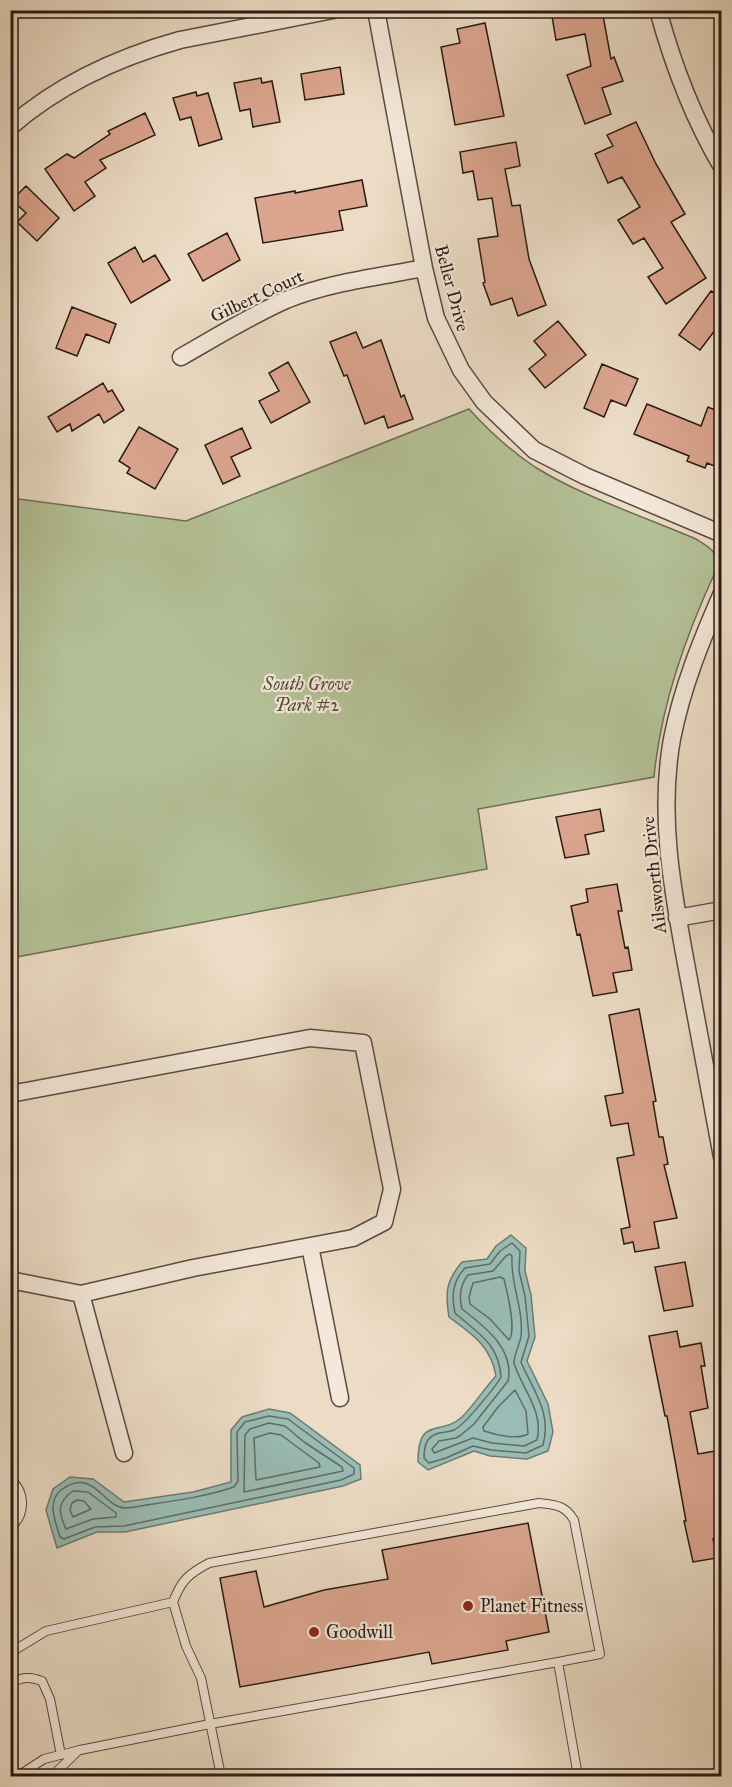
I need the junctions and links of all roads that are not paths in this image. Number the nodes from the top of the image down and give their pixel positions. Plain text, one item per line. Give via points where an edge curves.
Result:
1 (333, 10) edge
2 (376, 10) edge
3 (658, 10) edge
4 (10, 128) edge
5 (722, 167) edge
6 (424, 268) junction
7 (181, 357) dead end
8 (722, 534) edge
9 (722, 593) edge
10 (722, 910) edge
11 (677, 918) junction
12 (10, 1094) edge
13 (722, 1157) edge
14 (310, 1246) junction
15 (10, 1280) edge
16 (81, 1294) junction
17 (340, 1398) dead end
18 (124, 1453) dead end
19 (10, 1479) edge
20 (10, 1528) edge
21 (173, 1602) junction
22 (10, 1653) edge
23 (558, 1662) junction
24 (10, 1684) edge
25 (210, 1724) junction
26 (80, 1750) junction
27 (61, 1755) junction
28 (18, 1776) edge
29 (52, 1776) edge
30 (220, 1776) edge
31 (578, 1776) edge

1 - 4 street via 180,40 117,61 52,96
2 - 6 street, Beller Drive
3 - 5 street via 687,99
6 - 7 street, Gilbert Court via 334,285 287,300
6 - 8 street, Beller Drive via 436,318 461,370 484,402 534,450
9 - 11 street, Ailsworth Drive via 687,678 672,741 666,813
10 - 11 street
11 - 13 street, Ailsworth Drive
12 - 14 street via 310,1038 363,1043 392,1189 384,1222 353,1238
14 - 16 street
14 - 17 street
15 - 16 street
16 - 18 street
19 - 20 lane via 23,1501 17,1522
21 - 22 lane via 46,1631
21 - 23 lane via 179,1585 193,1571 209,1563 539,1503 556,1505 568,1510 574,1520 600,1654
21 - 25 lane via 186,1646 201,1678
23 - 25 lane
23 - 31 lane
24 - 27 lane via 25,1677 42,1681 50,1699
25 - 26 lane
25 - 30 lane
26 - 27 lane
26 - 29 lane
27 - 28 lane via 44,1759

